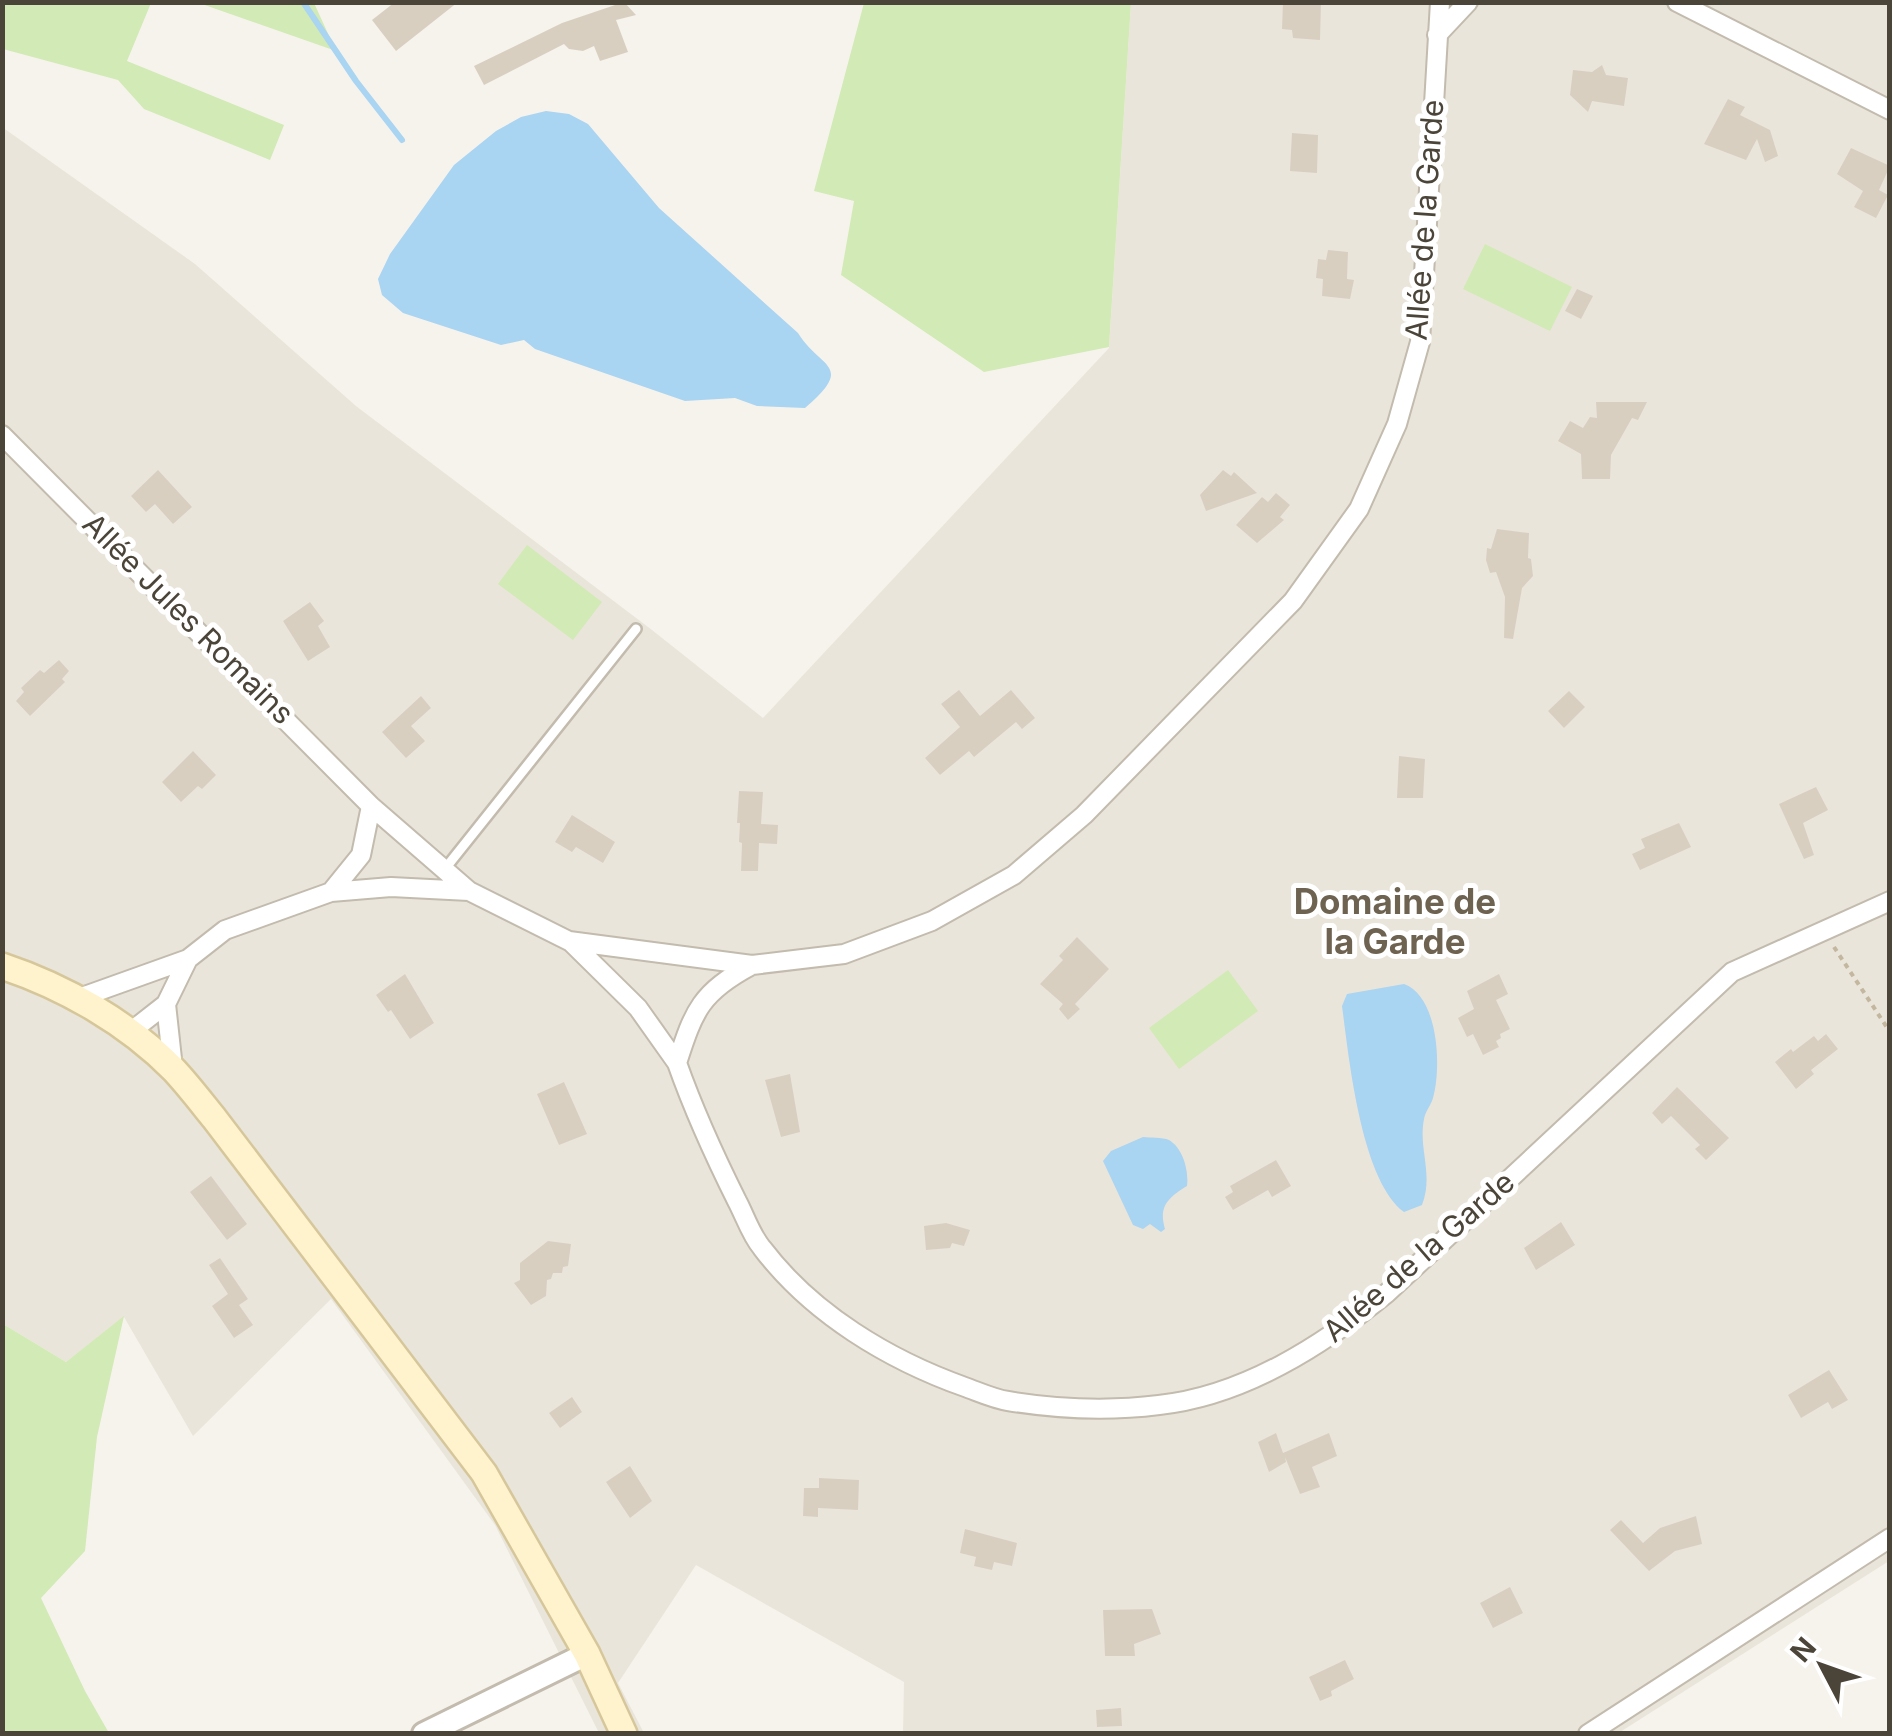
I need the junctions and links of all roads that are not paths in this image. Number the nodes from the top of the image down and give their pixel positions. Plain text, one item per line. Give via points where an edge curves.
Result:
1 (1440, 2) edge
2 (1468, 2) edge
3 (1677, 2) edge
4 (1436, 36) junction
5 (1890, 110) edge
6 (2, 434) edge
7 (636, 629) dead end
8 (371, 806) junction
9 (444, 870) junction
10 (469, 891) junction
11 (331, 892) junction
12 (1890, 901) edge
13 (569, 941) junction
14 (188, 959) junction
15 (2, 966) edge
16 (752, 966) junction
17 (79, 998) junction
18 (166, 1004) junction
19 (130, 1033) junction
20 (677, 1062) junction
21 (173, 1069) junction
22 (1890, 1538) edge
23 (587, 1654) junction
24 (424, 1734) edge
25 (624, 1734) edge
26 (1588, 1734) edge

1 - 4 street, Allée de la Garde
2 - 4 street
3 - 5 street
4 - 16 street, Allée de la Garde via 1420,342 1397,424 1359,509 1293,600 1084,816 1014,875 932,921 844,954
6 - 8 street, Allée Jules Romains
7 - 9 lane
8 - 9 street, Allée Jules Romains
8 - 11 street via 361,855
9 - 10 street, Allée Jules Romains
10 - 11 street, Allée de la Garde
10 - 13 street, Allée de la Garde
11 - 14 street, Allée de la Garde via 226,930
12 - 20 street, Allée de la Garde via 1732,972 1337,1334 1278,1368 1162,1405 1081,1408 1005,1401 920,1371 857,1334 760,1247 699,1126
13 - 16 street, Allée de la Garde
13 - 20 street, Allée de la Garde via 638,1008
14 - 17 street, Allée de la Garde
14 - 18 street, Allée de la Garde
15 - 17 main road
16 - 20 street, Allée de la Garde via 720,982 692,1016
17 - 19 main road
18 - 19 street, Allée de la Garde
18 - 21 street
19 - 21 main road
21 - 23 main road via 484,1474
22 - 26 street
23 - 24 street
23 - 25 main road

